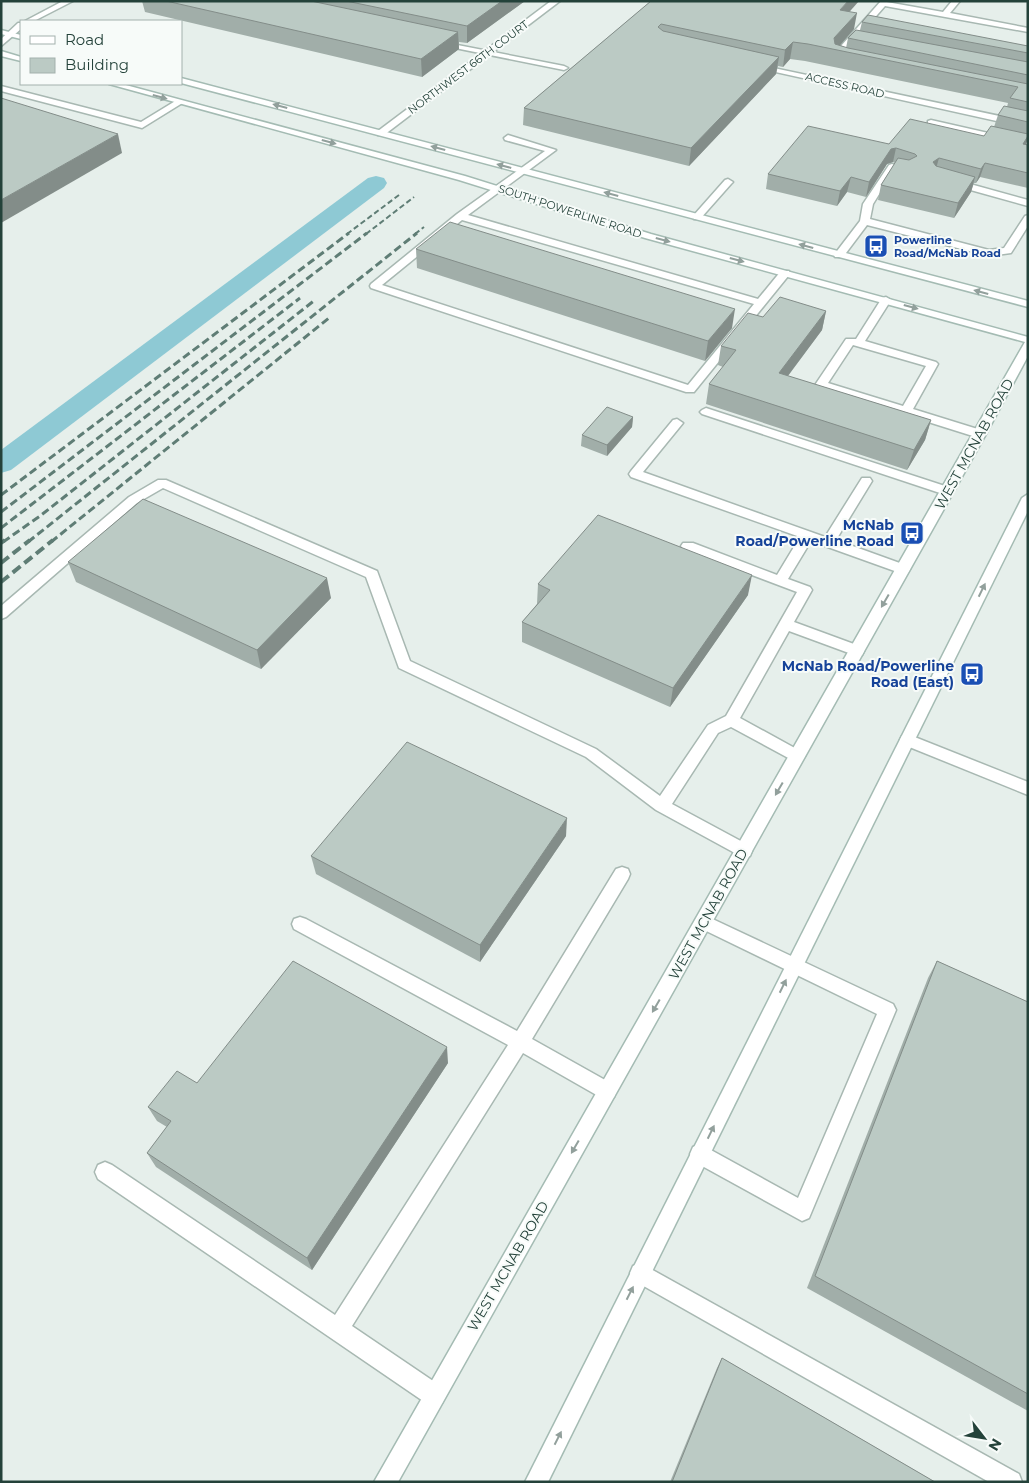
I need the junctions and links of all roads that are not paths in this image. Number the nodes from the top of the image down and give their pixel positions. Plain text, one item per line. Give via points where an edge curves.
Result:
1 (70, 1) edge
2 (556, 1) edge
3 (956, 1) edge
4 (899, 4) edge
5 (945, 15) junction
6 (31, 20) edge
7 (867, 21) junction
8 (877, 22) edge
9 (20, 26) edge
10 (1028, 30) edge
11 (1, 32) edge
12 (11, 35) junction
13 (20, 37) edge
14 (429, 40) edge
15 (850, 41) junction
16 (859, 43) edge
17 (1, 44) edge
18 (1, 53) edge
19 (487, 53) junction
20 (20, 59) edge
21 (845, 61) edge
22 (749, 64) edge
23 (564, 68) dead end
24 (182, 80) edge
25 (117, 85) edge
26 (1, 88) edge
27 (180, 102) junction
28 (931, 123) edge
29 (1028, 125) edge
30 (381, 133) junction
31 (508, 138) dead end
32 (1028, 145) edge
33 (906, 170) edge
34 (524, 171) junction
35 (945, 180) edge
36 (728, 182) dead end
37 (500, 189) junction
38 (1028, 203) edge
39 (460, 216) junction
40 (696, 217) junction
41 (1028, 218) edge
42 (864, 221) junction
43 (839, 255) junction
44 (785, 273) junction
45 (886, 300) junction
46 (761, 303) junction
47 (1028, 304) edge
48 (1028, 340) edge
49 (859, 343) junction
50 (1028, 345) edge
51 (906, 411) junction
52 (706, 412) dead end
53 (677, 423) dead end
54 (980, 434) junction
55 (866, 481) dead end
56 (947, 491) junction
57 (1025, 509) edge
58 (808, 535) junction
59 (828, 542) junction
60 (688, 546) dead end
61 (903, 569) junction
62 (780, 581) junction
63 (1, 614) edge
64 (786, 624) junction
65 (857, 650) junction
66 (731, 720) junction
67 (907, 740) junction
68 (797, 756) junction
69 (1028, 789) edge
70 (662, 806) junction
71 (744, 851) junction
72 (622, 874) dead end
73 (704, 922) junction
74 (300, 924) dead end
75 (794, 965) junction
76 (520, 1042) junction
77 (607, 1091) junction
78 (700, 1154) junction
79 (105, 1172) dead end
80 (640, 1273) junction
81 (338, 1328) junction
82 (434, 1395) junction
83 (385, 1482) edge
84 (536, 1482) edge
85 (1011, 1482) edge

1 - 6 main road
2 - 19 main road, NORTHWEST 66TH COURT
3 - 5 main road
4 - 5 main road
4 - 7 main road via 883,3
5 - 10 main road
7 - 8 main road
7 - 15 main road
9 - 12 main road
11 - 12 main road
12 - 13 main road
12 - 17 main road
14 - 19 main road
15 - 16 main road
15 - 21 main road via 836,57
18 - 20 main road
19 - 23 main road
19 - 30 main road, NORTHWEST 66TH COURT
22 - 29 main road, ACCESS ROAD
30 -> 24 main road, SOUTH POWERLINE ROAD
25 -> 27 main road, SOUTH POWERLINE ROAD
26 - 27 main road via 142,125
27 -> 37 main road, SOUTH POWERLINE ROAD
28 - 32 main road
34 -> 30 main road, SOUTH POWERLINE ROAD
31 - 34 main road via 552,150
33 - 42 main road via 892,166 868,204
34 - 37 main road
40 -> 34 main road, SOUTH POWERLINE ROAD
35 - 38 main road
36 - 40 main road
37 - 39 main road
37 -> 44 main road, SOUTH POWERLINE ROAD via 615,226
39 - 46 main road
39 - 46 main road via 375,286 690,390
43 -> 40 main road, SOUTH POWERLINE ROAD
41 - 42 main road via 1007,251 989,254
42 - 43 main road
47 -> 43 main road, SOUTH POWERLINE ROAD
44 - 45 main road, SOUTH POWERLINE ROAD
44 - 46 main road
45 -> 48 main road, SOUTH POWERLINE ROAD
45 - 49 main road
49 - 51 main road via 932,364
49 - 51 main road via 850,341 821,385
50 - 54 main road, WEST MCNAB ROAD
51 - 54 main road
52 - 56 main road
53 - 58 main road via 635,474
54 - 56 main road, WEST MCNAB ROAD
55 - 59 main road
56 - 61 main road, WEST MCNAB ROAD
67 -> 57 main road
58 - 59 main road
58 - 62 main road
59 - 61 main road
60 - 62 main road
61 -> 65 main road, WEST MCNAB ROAD
62 - 64 main road via 805,590
63 - 70 main road via 133,500 162,483 372,574 404,664 591,753
64 - 65 main road
64 - 66 main road
65 - 68 main road, WEST MCNAB ROAD
66 - 68 main road
66 - 70 main road via 713,729
67 - 69 main road
67 - 75 main road
68 -> 71 main road, WEST MCNAB ROAD
70 - 71 main road
71 - 73 main road, WEST MCNAB ROAD
72 - 76 main road
73 - 75 main road
73 -> 77 main road, WEST MCNAB ROAD
74 - 76 main road
78 -> 75 main road
75 - 78 main road via 887,1010 802,1211
76 - 77 main road
76 - 81 main road
77 -> 82 main road, WEST MCNAB ROAD
78 - 80 main road
79 - 81 main road
84 -> 80 main road
80 - 85 main road
81 - 82 main road
82 - 83 main road, WEST MCNAB ROAD

